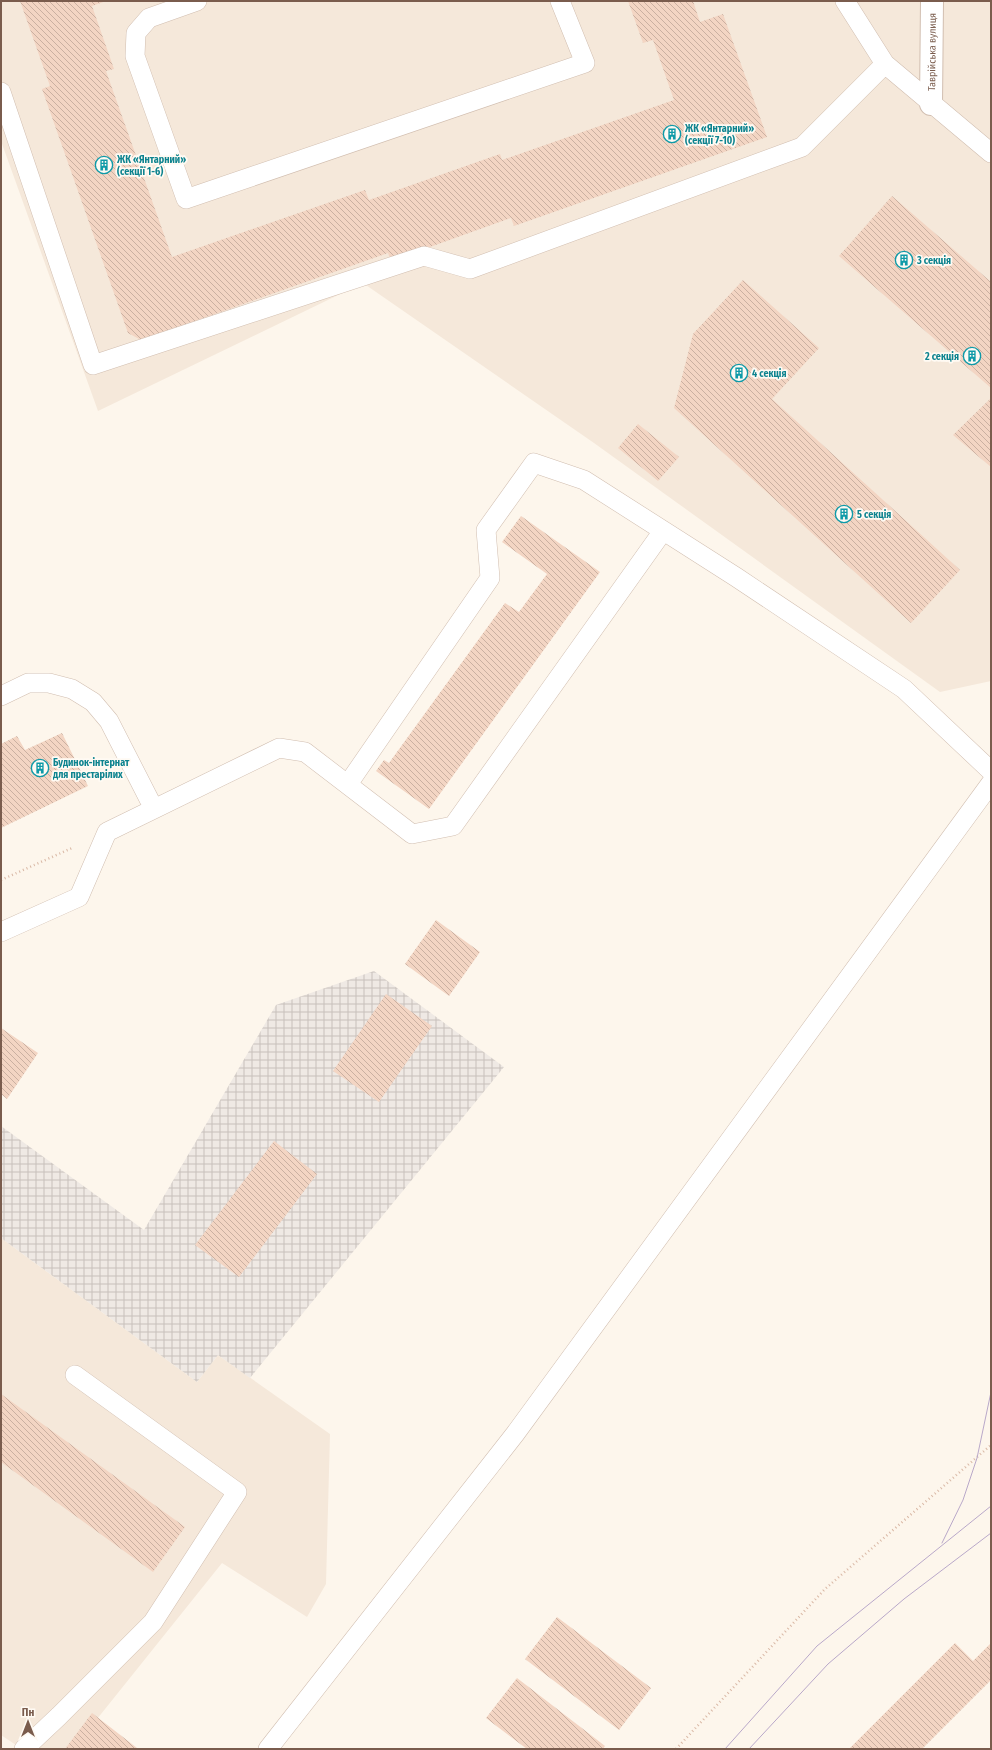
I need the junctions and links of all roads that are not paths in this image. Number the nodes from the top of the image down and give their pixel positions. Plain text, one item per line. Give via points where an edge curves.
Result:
1 (197, 1) edge
2 (560, 1) edge
3 (845, 1) edge
4 (932, 1) edge
5 (885, 64) junction
6 (1, 92) edge
7 (931, 104) junction
8 (991, 153) edge
9 (663, 531) junction
10 (1, 696) edge
11 (991, 771) edge
12 (991, 783) edge
13 (348, 784) junction
14 (154, 809) junction
15 (1, 932) edge
16 (75, 1375) dead end
17 (24, 1749) edge
18 (268, 1749) edge

1 - 2 lane via 149,18 136,33 135,56 186,199 585,63
3 - 5 lane
4 - 7 street, Таврійська вулиця
5 - 6 lane via 802,147 470,269 424,256 93,365
5 - 7 lane
7 - 8 lane
9 - 11 lane via 904,689
9 - 13 lane via 453,826 412,834
9 - 13 lane via 584,480 534,463 486,530 490,578
10 - 14 lane via 28,683 49,683 72,689 93,702 109,721
12 - 18 lane via 515,1434
13 - 14 lane via 305,752 279,748
14 - 15 lane via 107,832 79,897
16 - 17 lane via 237,1492 153,1622

